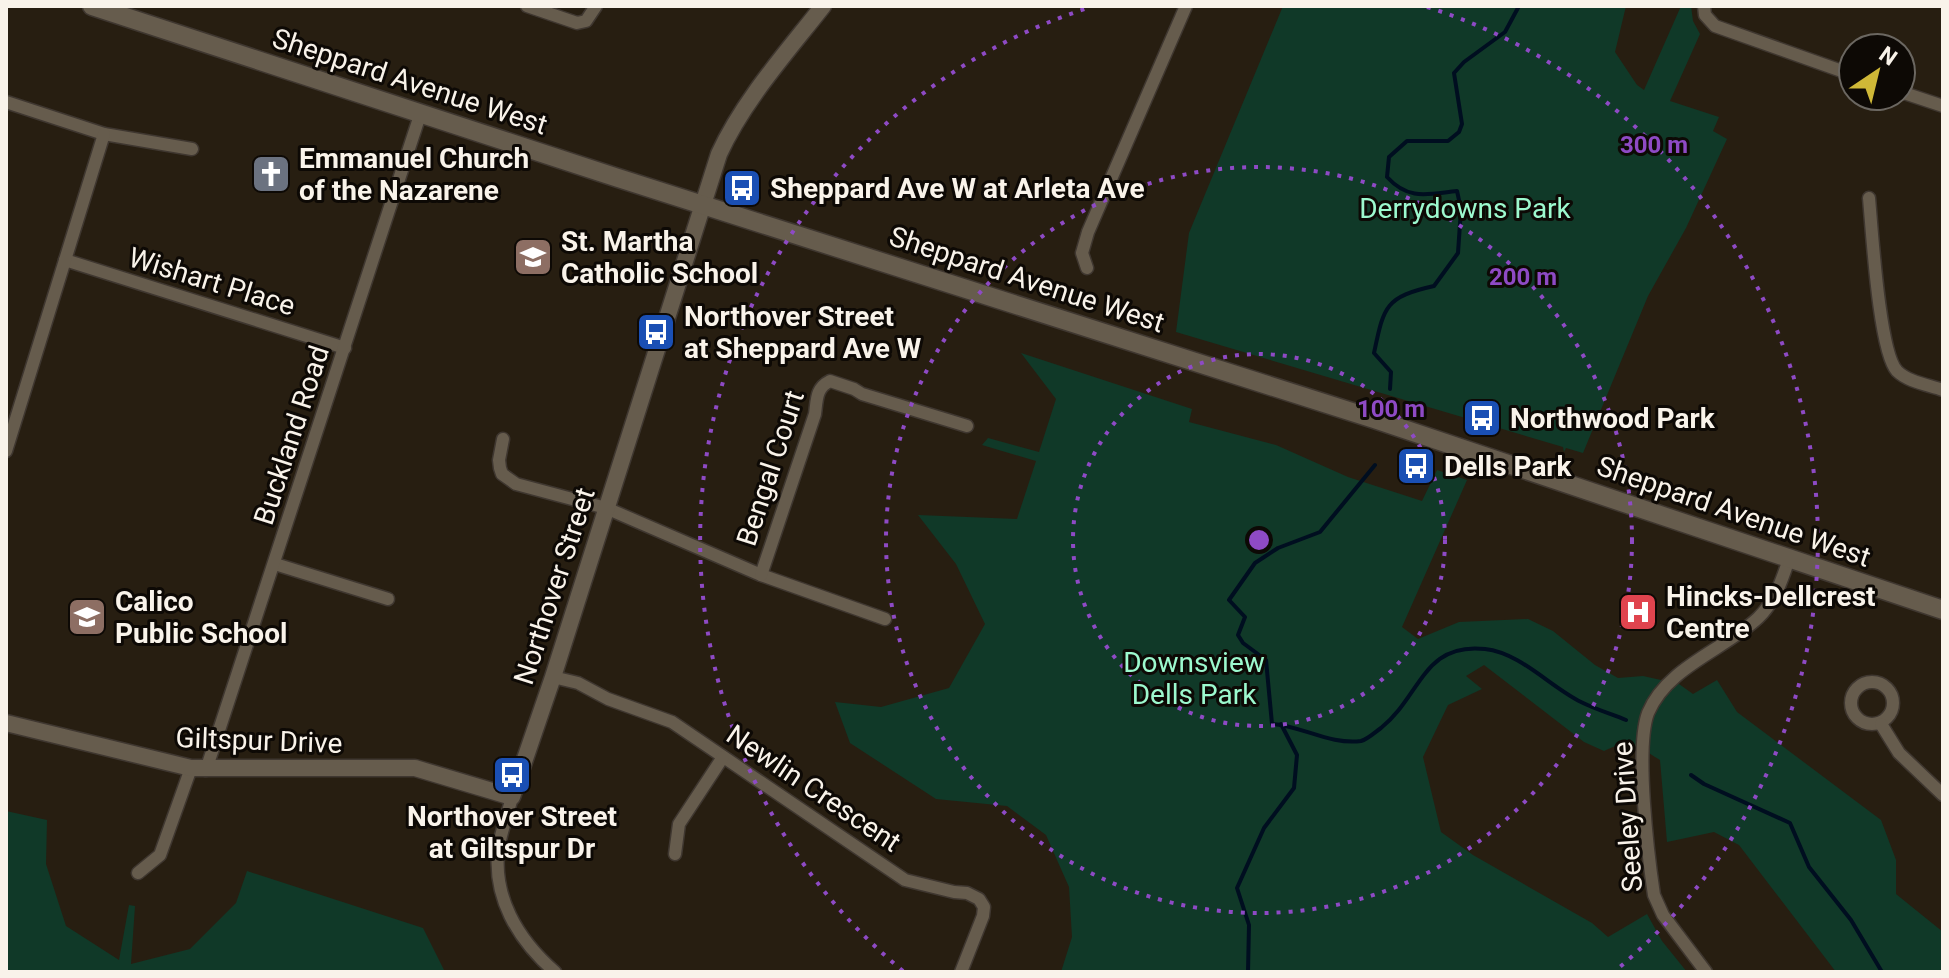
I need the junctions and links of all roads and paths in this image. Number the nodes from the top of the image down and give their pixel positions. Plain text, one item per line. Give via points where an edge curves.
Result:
1 (92, 6) edge
2 (527, 6) edge
3 (596, 6) edge
4 (823, 6) edge
5 (1186, 6) edge
6 (1704, 6) edge
7 (1837, 69) edge
8 (1917, 97) edge
9 (6, 102) edge
10 (1943, 106) edge
11 (420, 115) junction
12 (104, 134) junction
13 (192, 149) dead end
14 (1869, 198) dead end
15 (704, 206) junction
16 (65, 260) junction
17 (1087, 268) dead end
18 (345, 348) junction
19 (1943, 390) edge
20 (967, 426) dead end
21 (503, 439) dead end
22 (6, 451) edge
23 (606, 508) junction
24 (1789, 559) junction
25 (275, 564) junction
26 (761, 575) junction
27 (388, 599) dead end
28 (1943, 610) edge
29 (885, 619) dead end
30 (553, 677) junction
31 (6, 723) edge
32 (1881, 724) dead end
33 (723, 757) junction
34 (198, 769) junction
35 (1943, 795) edge
36 (512, 797) junction
37 (675, 854) dead end
38 (138, 873) dead end
39 (555, 972) edge
40 (961, 972) edge
41 (1706, 972) edge

1 - 11 main road, Sheppard Avenue West
2 - 3 street via 577,23 586,21
4 - 15 street, Northover Street via 726,137
5 - 17 street via 1088,232 1082,253
6 - 7 street via 1715,26
8 - 10 street
9 - 12 street
11 - 15 main road, Sheppard Avenue West
11 - 18 street, Buckland Road
12 - 13 street
12 - 16 street
14 - 19 street via 1890,362 1905,377
15 - 23 street, Northover Street
15 - 24 main road, Sheppard Avenue West via 1374,419
16 - 18 street, Wishart Place
16 - 22 street
18 - 25 street, Buckland Road
20 - 26 street, Bengal Court via 830,381 823,385
21 - 23 street via 500,468 516,484
23 - 26 street
23 - 30 street, Northover Street
24 - 28 main road, Sheppard Avenue West
24 - 41 street, Seeley Drive via 1775,597 1759,618 1677,677 1647,715 1642,755 1654,895
25 - 27 street
25 - 34 street, Buckland Road
26 - 29 street
30 - 33 street, Newlin Crescent via 672,722
30 - 36 street, Northover Street
31 - 34 street, Giltspur Drive
32 - 35 street via 1899,753
33 - 37 street via 679,824
33 - 40 street, Newlin Crescent via 905,880 979,899 983,916
34 - 36 street, Giltspur Drive via 415,768
34 - 38 street, Buckland Road via 160,855
36 - 39 street, Northover Street via 499,845 500,885 522,938

